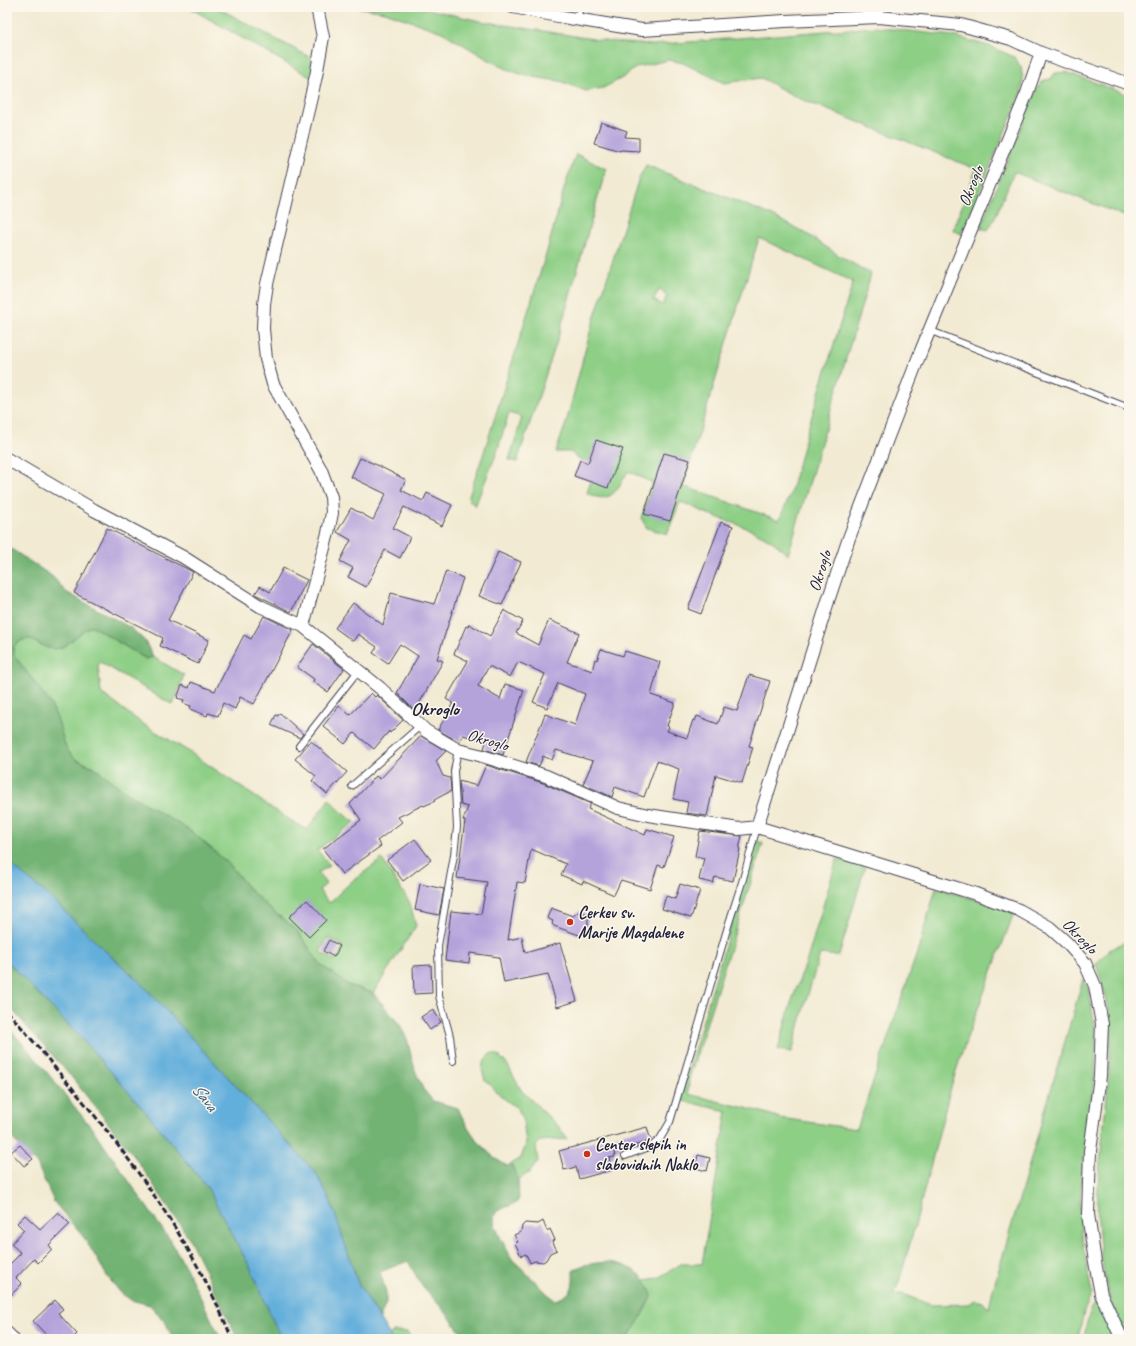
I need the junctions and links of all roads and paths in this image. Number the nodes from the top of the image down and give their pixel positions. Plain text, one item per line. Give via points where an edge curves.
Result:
1 (317, 7) edge
2 (513, 7) edge
3 (580, 7) edge
4 (577, 20) junction
5 (1041, 53) junction
6 (1129, 84) edge
7 (931, 331) junction
8 (1129, 408) edge
9 (7, 459) edge
10 (304, 626) junction
11 (358, 671) junction
12 (420, 726) junction
13 (299, 746) dead end
14 (458, 750) junction
15 (352, 786) dead end
16 (757, 827) junction
17 (453, 1061) dead end
18 (625, 1156) dead end
19 (7, 1333) edge
20 (13, 1339) edge
21 (1122, 1339) edge

1 - 10 street via 323,36 267,284 263,329 266,359 273,384 319,465 331,497 332,513 328,533
2 - 4 street
3 - 4 lane
4 - 5 street via 642,30 879,17 961,25 1011,39
5 - 6 street
5 - 7 street, Okroglo
7 - 8 lane
7 - 16 street, Okroglo via 849,538
9 - 10 street, Okroglo via 94,510 183,557 260,606
10 - 11 street, Okroglo
11 - 12 street, Okroglo
11 - 13 lane
12 - 14 street, Okroglo
12 - 15 lane
14 - 16 street, Okroglo via 546,776 618,808 731,828
14 - 17 lane via 454,770 457,834 438,946 439,996 446,1017
16 - 18 lane via 744,879 670,1122 660,1139 652,1146
16 - 21 street, Okroglo via 1020,910 1049,927 1085,963 1095,986 1102,1024 1100,1076 1090,1152 1088,1214 1101,1294
19 - 20 street

